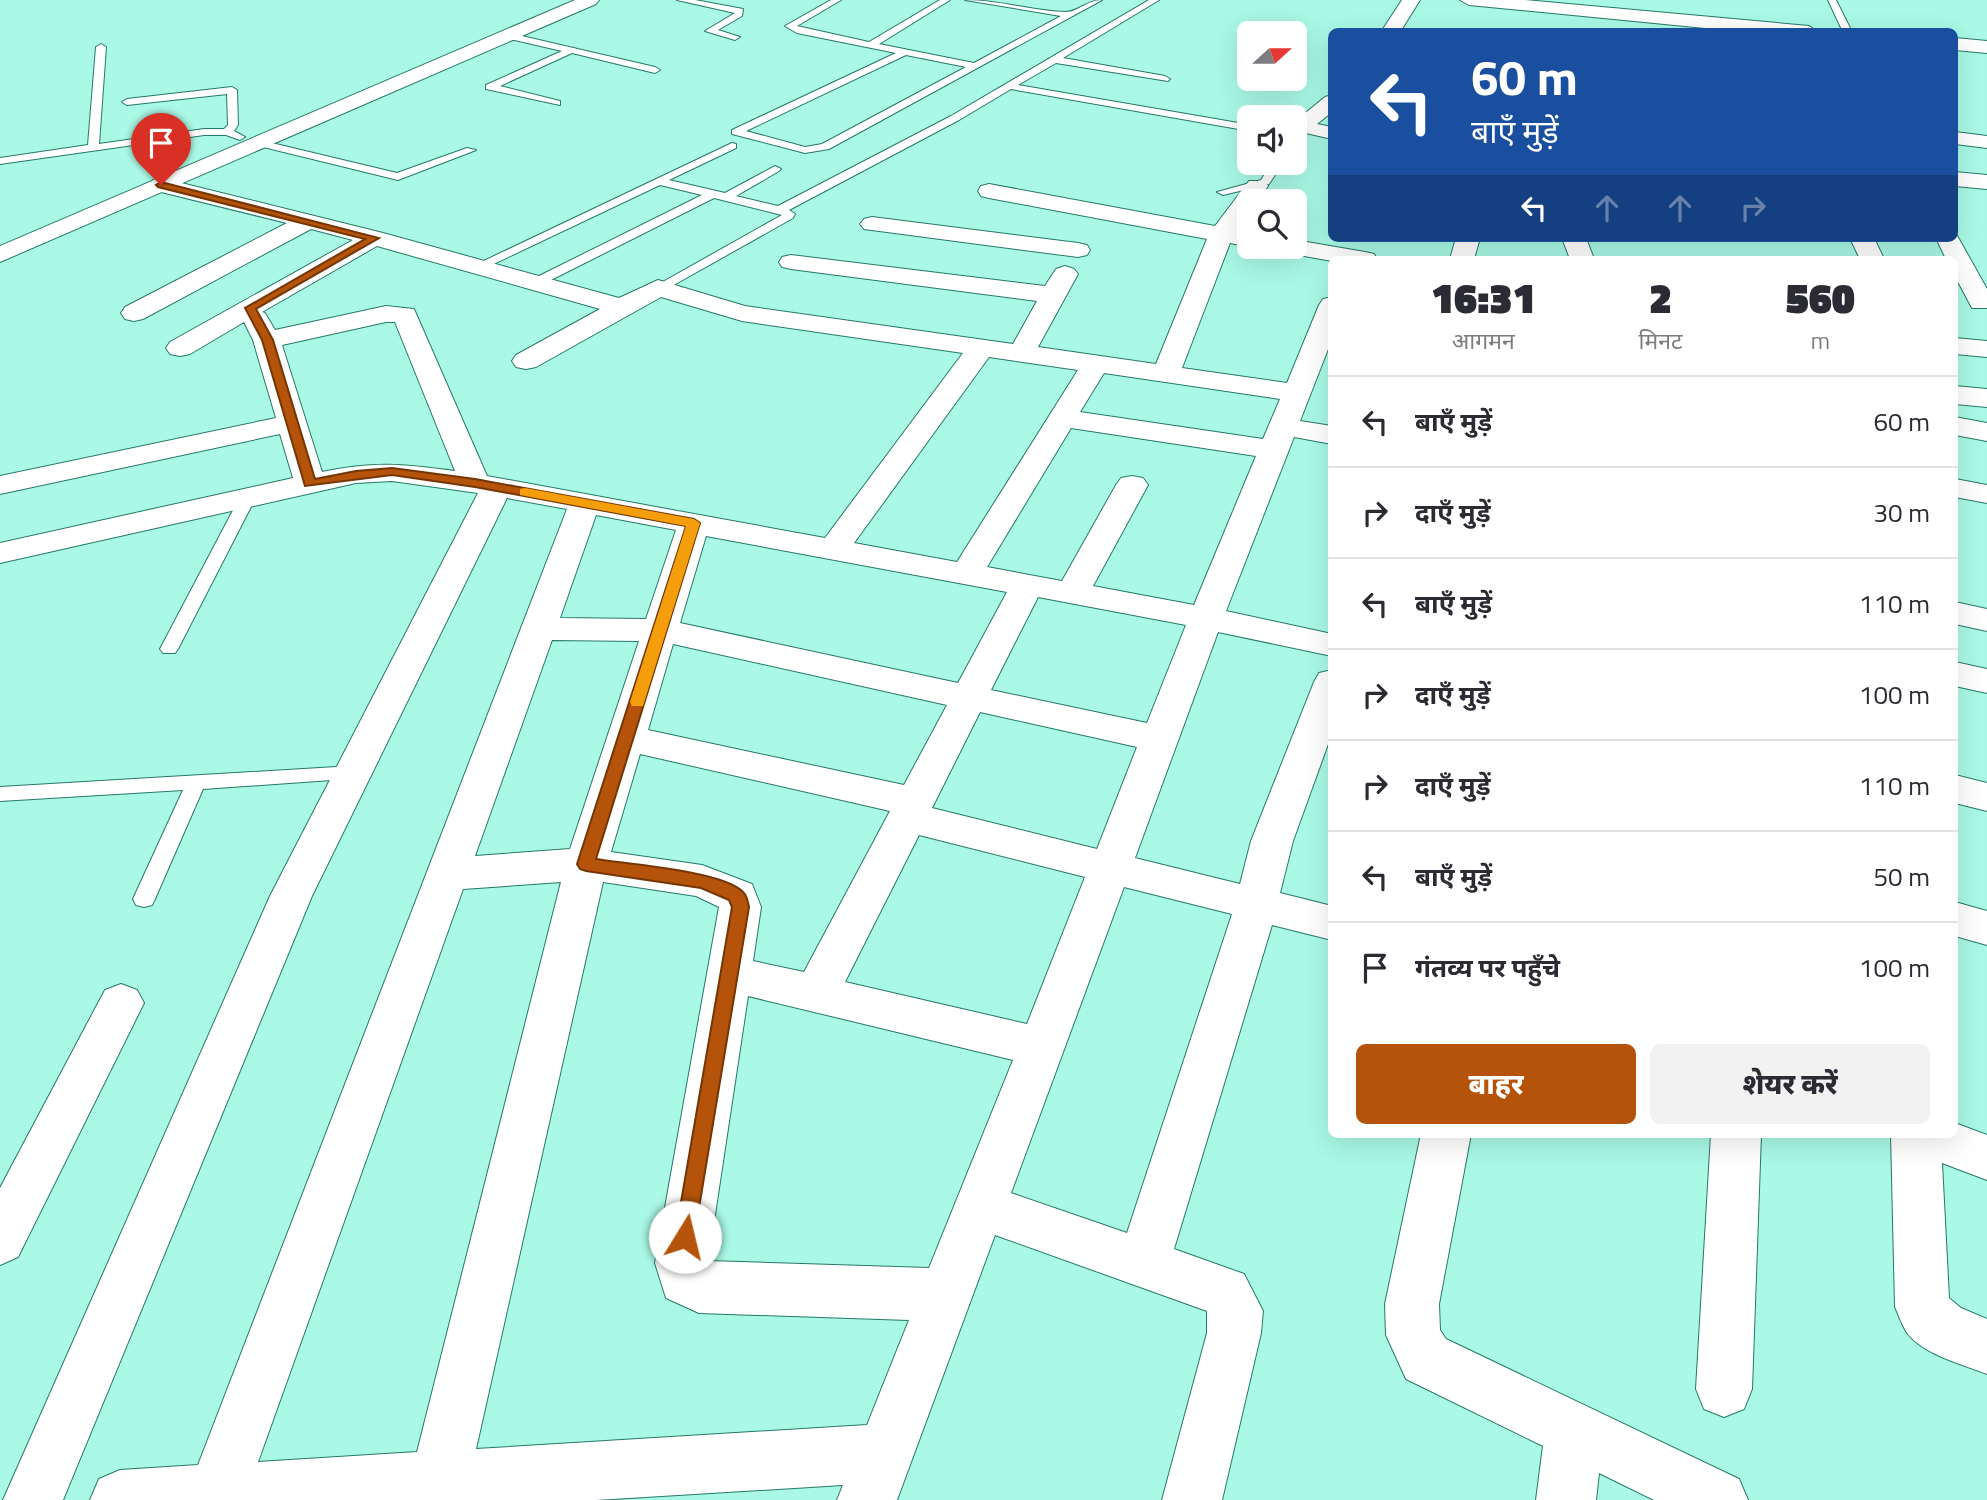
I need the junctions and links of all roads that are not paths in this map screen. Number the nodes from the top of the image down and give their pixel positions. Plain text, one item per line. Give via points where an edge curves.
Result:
1 (569, 0) edge
2 (590, 0) edge
3 (681, 0) edge
4 (837, 0) edge
5 (947, 0) edge
6 (969, 0) edge
7 (1098, 0) edge
8 (1156, 0) edge
9 (1411, 0) edge
10 (1469, 0) edge
11 (1832, 0) edge
12 (1071, 15) junction
13 (1635, 16) edge
14 (1393, 28) edge
15 (1766, 28) edge
16 (1846, 28) edge
17 (505, 35) junction
18 (735, 37) dead end
19 (873, 43) junction
20 (1958, 44) edge
21 (102, 47) dead end
22 (1987, 47) edge
23 (572, 50) junction
24 (906, 51) junction
25 (1052, 59) junction
26 (976, 66) junction
27 (655, 70) dead end
28 (394, 78) junction
29 (1165, 79) dead end
30 (1008, 86) junction
31 (127, 102) dead end
32 (556, 103) dead end
33 (1328, 104) edge
34 (1307, 122) edge
35 (1237, 126) edge
36 (1307, 132) edge
37 (1328, 133) edge
38 (241, 137) junction
39 (1958, 138) edge
40 (1987, 142) edge
41 (732, 146) dead end
42 (93, 148) junction
43 (471, 150) dead end
44 (0, 161) edge
45 (191, 166) junction
46 (775, 169) dead end
47 (1269, 175) edge
48 (1958, 179) edge
49 (659, 181) junction
50 (1987, 182) edge
51 (161, 185) junction
52 (1257, 186) junction
53 (989, 191) dead end
54 (1223, 192) dead end
55 (713, 194) junction
56 (727, 197) junction
57 (779, 210) junction
58 (1100, 211) junction
59 (309, 221) junction
60 (872, 224) dead end
61 (1221, 235) junction
62 (374, 238) junction
63 (1237, 238) edge
64 (0, 239) edge
65 (1307, 248) edge
66 (1078, 250) junction
67 (1357, 253) edge
68 (0, 255) edge
69 (792, 262) dead end
70 (1958, 263) edge
71 (477, 267) junction
72 (535, 283) junction
73 (658, 288) junction
74 (1053, 295) junction
75 (1974, 302) edge
76 (622, 307) junction
77 (250, 308) junction
78 (134, 313) dead end
79 (1328, 315) edge
80 (267, 340) junction
81 (1958, 346) edge
82 (180, 348) dead end
83 (981, 348) junction
84 (1987, 349) edge
85 (1021, 354) junction
86 (526, 361) dead end
87 (1096, 363) junction
88 (1166, 373) junction
89 (1958, 395) edge
90 (1987, 398) edge
91 (1061, 418) junction
92 (1286, 423) junction
93 (293, 424) junction
94 (1958, 427) edge
95 (1987, 432) edge
96 (1328, 434) edge
97 (310, 484) junction
98 (0, 485) edge
99 (486, 485) junction
100 (1132, 485) dead end
101 (1958, 489) edge
102 (1987, 495) edge
103 (248, 498) junction
104 (585, 503) junction
105 (694, 523) junction
106 (833, 549) junction
107 (0, 553) edge
108 (967, 573) junction
109 (1027, 584) junction
110 (1072, 593) junction
111 (1958, 614) edge
112 (1206, 618) junction
113 (1987, 620) edge
114 (538, 629) junction
115 (660, 631) junction
116 (1328, 644) edge
117 (169, 649) dead end
118 (1958, 675) edge
119 (1987, 681) edge
120 (1328, 693) edge
121 (968, 699) junction
122 (626, 738) junction
123 (1160, 739) junction
124 (353, 774) junction
125 (196, 783) junction
126 (1958, 790) edge
127 (0, 794) edge
128 (1987, 797) edge
129 (911, 810) junction
130 (586, 864) junction
131 (1110, 867) junction
132 (447, 874) junction
133 (144, 899) dead end
134 (1256, 902) junction
135 (1958, 920) edge
136 (1328, 922) edge
137 (1987, 928) edge
138 (729, 972) junction
139 (817, 994) junction
140 (121, 1003) dead end
141 (1041, 1047) junction
142 (1445, 1138) edge
143 (1736, 1138) edge
144 (1916, 1138) edge
145 (1936, 1138) edge
146 (1987, 1158) edge
147 (980, 1206) junction
148 (0, 1240) edge
149 (1144, 1262) junction
150 (945, 1295) junction
151 (1987, 1347) edge
152 (1724, 1390) dead end
153 (1574, 1431) junction
154 (875, 1476) edge
155 (439, 1481) junction
156 (379, 1492) edge
157 (216, 1494) junction
158 (33, 1500) edge
159 (120, 1500) edge
160 (1192, 1500) edge
161 (1566, 1500) edge
162 (1718, 1500) edge

1 - 28 street
2 - 17 street
3 - 18 lane via 740,11 710,31
4 - 19 lane via 790,26
5 - 19 lane
6 - 12 lane
7 - 12 lane
8 - 25 lane
9 - 14 street
10 - 13 street
11 - 16 lane
12 - 26 lane
13 - 15 street
17 - 23 lane
17 - 28 street
19 - 24 lane
20 - 22 street
21 - 42 lane
23 - 27 lane
23 - 32 lane via 490,87
24 - 26 lane
24 - 26 lane via 736,132 805,150 821,149
25 - 29 lane
25 - 30 lane
28 - 38 street
30 - 35 lane
30 - 57 lane
31 - 38 lane via 232,90 233,125
33 - 34 street
36 - 37 street
38 - 42 lane via 204,132
38 - 43 lane via 398,177
38 - 45 street
39 - 40 street
41 - 49 lane
42 - 44 lane
45 - 51 street
45 - 64 street
46 - 56 lane
47 - 52 lane
48 - 50 street
49 - 55 lane
49 - 71 lane
51 - 59 street
51 - 68 street
52 - 54 lane
52 - 61 street
53 - 58 street
55 - 56 lane
55 - 72 lane
56 - 57 lane
57 - 73 lane via 789,214 786,220
58 - 61 street
58 - 66 street
59 - 62 street
59 - 78 street
60 - 66 street
61 - 63 street
61 - 88 street
62 - 71 street
62 - 77 street
65 - 67 street
66 - 74 street
69 - 74 street
70 - 75 street
71 - 72 street
72 - 76 street
73 - 76 street
73 - 83 street via 742,313
74 - 85 street
76 - 86 street
77 - 80 street
77 - 82 street
79 - 92 street
80 - 93 street
80 - 99 street via 386,314 405,315
81 - 84 street
83 - 85 street
83 - 106 street
85 - 87 street
87 - 88 street
87 - 91 street
88 - 92 street
89 - 90 street
91 - 92 street
91 - 108 street
92 - 96 street
92 - 112 street
93 - 97 street
93 - 98 street
94 - 95 street
97 - 99 street via 392,472
97 - 103 street
99 - 104 street
99 - 124 street
100 - 110 street
101 - 102 street
103 - 107 street
103 - 117 lane
104 - 105 street
104 - 114 street
105 - 106 street
105 - 115 street
106 - 108 street
108 - 109 street
109 - 110 street
109 - 121 street
110 - 112 street
111 - 113 street
112 - 116 street
112 - 123 street
114 - 115 street
114 - 132 street
115 - 121 street
115 - 122 street
118 - 119 street
120 - 134 street via 1272,841
121 - 123 street
121 - 129 street
122 - 129 street
122 - 130 street
123 - 131 street
124 - 125 lane
124 - 158 street via 292,896
125 - 127 lane
125 - 133 lane
126 - 128 street
129 - 131 street
129 - 139 street
130 - 132 street
130 - 138 street via 702,881 737,896 740,907
130 - 155 street
131 - 134 street
131 - 141 street
132 - 157 street
134 - 136 street
134 - 149 street
135 - 137 street
138 - 139 street
138 - 150 street via 681,1264 685,1280 699,1287
139 - 141 street
140 - 148 street
141 - 147 street
142 - 153 street via 1412,1304 1413,1335 1426,1359
143 - 152 street
144 - 151 street via 1922,1307 1934,1322
145 - 146 street
147 - 149 street
147 - 150 street
149 - 160 street via 1225,1292 1236,1311
150 - 154 street
153 - 161 street
153 - 162 street
154 - 155 street
155 - 156 street
156 - 157 street
157 - 159 street

